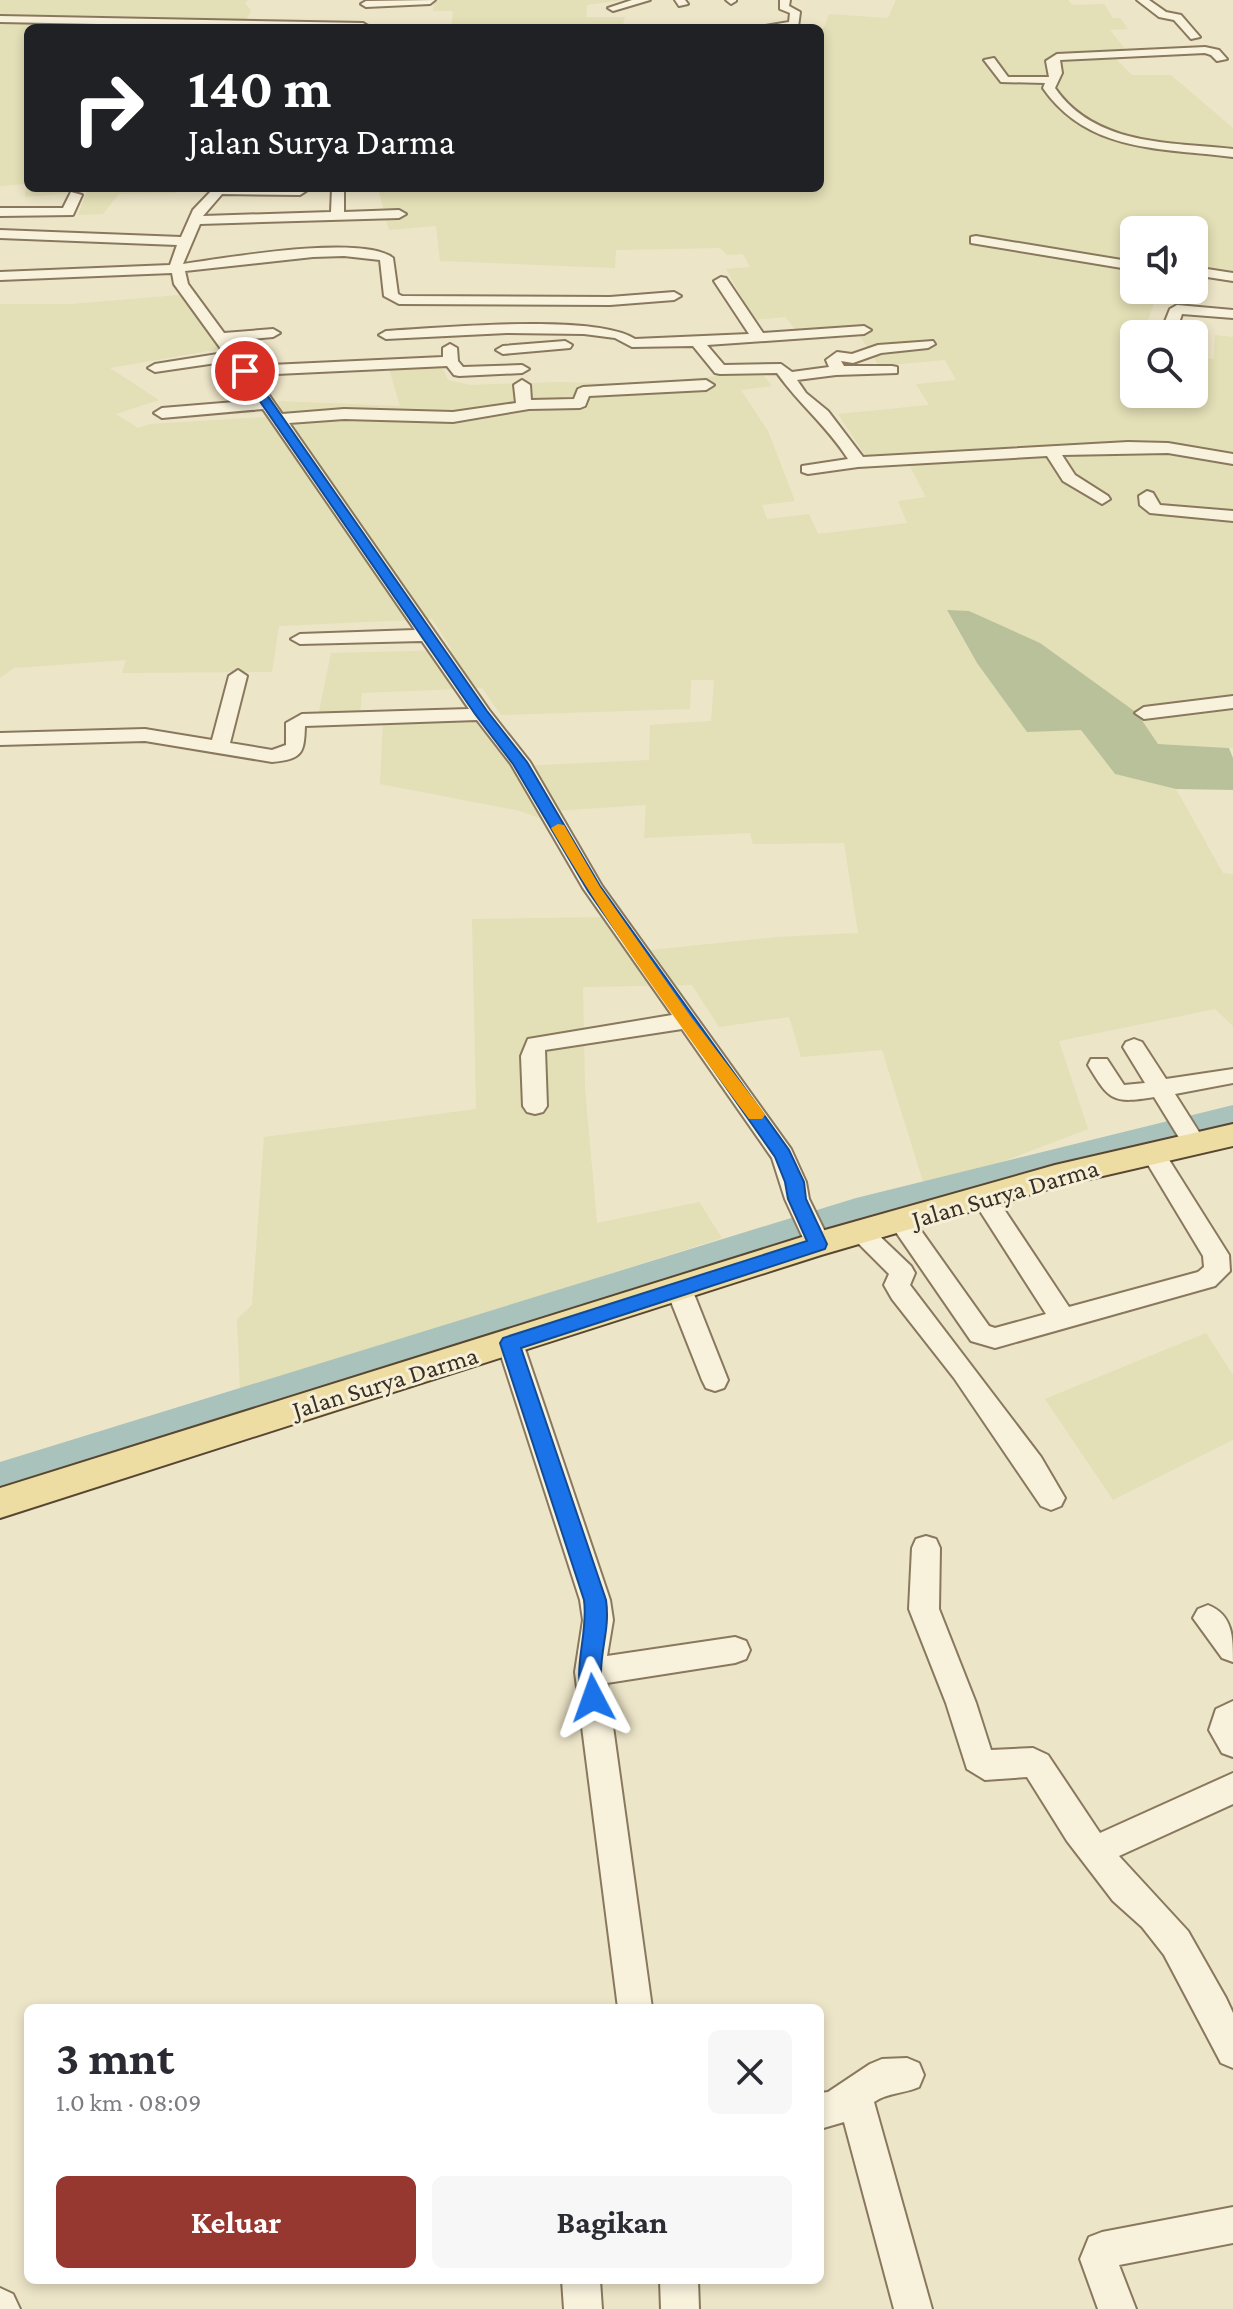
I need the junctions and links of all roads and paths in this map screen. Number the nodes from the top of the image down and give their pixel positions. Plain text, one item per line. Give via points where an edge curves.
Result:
1 (645, 0) edge
2 (785, 0) edge
3 (1142, 0) edge
4 (430, 1) edge
5 (364, 2) edge
6 (613, 8) dead end
7 (0, 19) edge
8 (178, 24) edge
9 (363, 24) edge
10 (796, 24) edge
11 (1195, 37) dead end
12 (1221, 59) dead end
13 (990, 60) dead end
14 (1051, 80) junction
15 (1233, 153) edge
16 (217, 192) edge
17 (338, 192) edge
18 (76, 195) dead end
19 (10, 208) edge
20 (399, 214) dead end
21 (337, 216) junction
22 (51, 220) dead end
23 (195, 220) junction
24 (92, 221) dead end
25 (0, 234) edge
26 (43, 235) junction
27 (82, 237) junction
28 (297, 237) dead end
29 (100, 238) junction
30 (976, 240) dead end
31 (186, 241) junction
32 (29, 253) dead end
33 (299, 256) junction
34 (1120, 264) edge
35 (176, 268) junction
36 (105, 273) junction
37 (1208, 273) edge
38 (0, 276) edge
39 (1233, 277) edge
40 (665, 280) dead end
41 (721, 281) dead end
42 (592, 300) junction
43 (1233, 314) edge
44 (1173, 320) edge
45 (864, 330) dead end
46 (588, 332) junction
47 (273, 333) dead end
48 (448, 333) junction
49 (386, 335) dead end
50 (218, 338) junction
51 (759, 338) junction
52 (698, 343) junction
53 (928, 344) dead end
54 (503, 350) dead end
55 (232, 356) junction
56 (451, 361) junction
57 (155, 368) dead end
58 (836, 370) junction
59 (892, 370) dead end
60 (245, 371) junction
61 (786, 373) junction
62 (706, 385) dead end
63 (525, 405) junction
64 (272, 412) junction
65 (162, 413) dead end
66 (1051, 451) junction
67 (1233, 459) edge
68 (858, 462) junction
69 (808, 469) dead end
70 (1147, 496) dead end
71 (1102, 499) dead end
72 (1233, 516) edge
73 (428, 635) junction
74 (300, 639) dead end
75 (238, 676) dead end
76 (1233, 702) edge
77 (1144, 713) dead end
78 (482, 714) junction
79 (0, 739) edge
80 (220, 746) junction
81 (685, 1021) junction
82 (1134, 1047) dead end
83 (1099, 1065) dead end
84 (1231, 1076) edge
85 (1166, 1096) junction
86 (535, 1106) dead end
87 (1233, 1135) edge
88 (1190, 1136) junction
89 (1153, 1153) junction
90 (983, 1197) junction
91 (901, 1222) junction
92 (860, 1233) junction
93 (816, 1239) junction
94 (679, 1289) junction
95 (1062, 1318) junction
96 (510, 1343) junction
97 (715, 1380) dead end
98 (1051, 1498) dead end
99 (0, 1503) edge
100 (926, 1548) dead end
101 (1208, 1618) dead end
102 (1233, 1649) edge
103 (735, 1650) dead end
104 (590, 1672) junction
105 (1233, 1715) edge
106 (1233, 1743) edge
107 (1233, 1788) edge
108 (1095, 1851) junction
109 (634, 2004) edge
110 (1233, 2051) edge
111 (907, 2075) dead end
112 (854, 2094) junction
113 (824, 2110) edge
114 (1233, 2225) edge
115 (581, 2284) edge
116 (679, 2284) edge
117 (583, 2309) edge
118 (680, 2309) edge
119 (913, 2309) edge
120 (1117, 2309) edge

1 - 6 street
2 - 10 street via 784,7 795,12
3 - 11 street via 1163,15 1177,17
4 - 5 street
5 - 9 street
7 - 8 street
12 - 14 street via 1205,50 1057,57
13 - 14 street via 1005,80
14 - 15 street via 1051,93 1100,133
16 - 23 street
17 - 21 street
18 - 19 street via 68,212
20 - 21 street
21 - 23 street
22 - 26 street
23 - 31 street
24 - 27 street
25 - 26 street
26 - 27 street
26 - 32 street
27 - 29 street
28 - 33 street
29 - 31 street via 128,234
29 - 36 street via 86,258 108,263
30 - 34 street
31 - 35 street
33 - 35 street
33 - 42 street via 382,255 391,296 399,300
35 - 36 street
35 - 50 street via 186,295
36 - 38 street
37 - 39 street
40 - 42 street via 677,300
41 - 51 street
42 - 46 street
43 - 44 street via 1177,309
45 - 51 street
46 - 48 street
46 - 52 street via 612,333 632,343
46 - 54 street via 588,341 580,344
47 - 50 street
48 - 49 street
48 - 56 street
50 - 55 street
51 - 52 street
52 - 61 street via 720,370 776,367
53 - 58 street via 878,349 852,359 835,357
55 - 57 street
55 - 60 street
56 - 60 street
56 - 63 street via 459,372 522,377
58 - 59 street
58 - 61 street via 817,367
60 - 64 street
61 - 68 street
62 - 63 street via 583,392 580,403
63 - 64 street via 453,417
64 - 65 street
64 - 73 street
66 - 67 street via 1153,447
66 - 68 street
66 - 71 street via 1069,478
68 - 69 street
70 - 72 street via 1148,505 1156,510
73 - 74 street
73 - 78 street
75 - 80 street
76 - 77 street
78 - 80 street via 299,721 296,748 282,755
78 - 81 street via 520,762 593,888
79 - 80 street via 145,735
81 - 86 street via 536,1044
81 - 93 street via 783,1155
82 - 85 street
83 - 85 street via 1121,1094
84 - 85 street
85 - 88 street
87 - 88 main road, Jalan Surya Darma
88 - 89 main road, Jalan Surya Darma
89 - 90 main road, Jalan Surya Darma
89 - 95 street via 1216,1255 1217,1271 1198,1281
90 - 91 main road, Jalan Surya Darma
90 - 95 street
91 - 92 main road, Jalan Surya Darma
91 - 95 street via 980,1334 995,1338
92 - 93 main road, Jalan Surya Darma
92 - 98 street via 897,1266 901,1292
93 - 94 main road, Jalan Surya Darma
94 - 96 main road, Jalan Surya Darma
94 - 97 street
96 - 99 main road, Jalan Surya Darma
96 - 104 street via 595,1600 598,1620
100 - 108 street via 924,1609 978,1759 985,1765 1037,1765
101 - 102 street
103 - 104 street
104 - 109 street
105 - 106 street via 1224,1730
107 - 108 street
108 - 110 street via 1176,1943
111 - 112 street via 882,2076
112 - 113 street
112 - 119 street
114 - 120 street via 1102,2250 1098,2259
115 - 117 street
116 - 118 street

